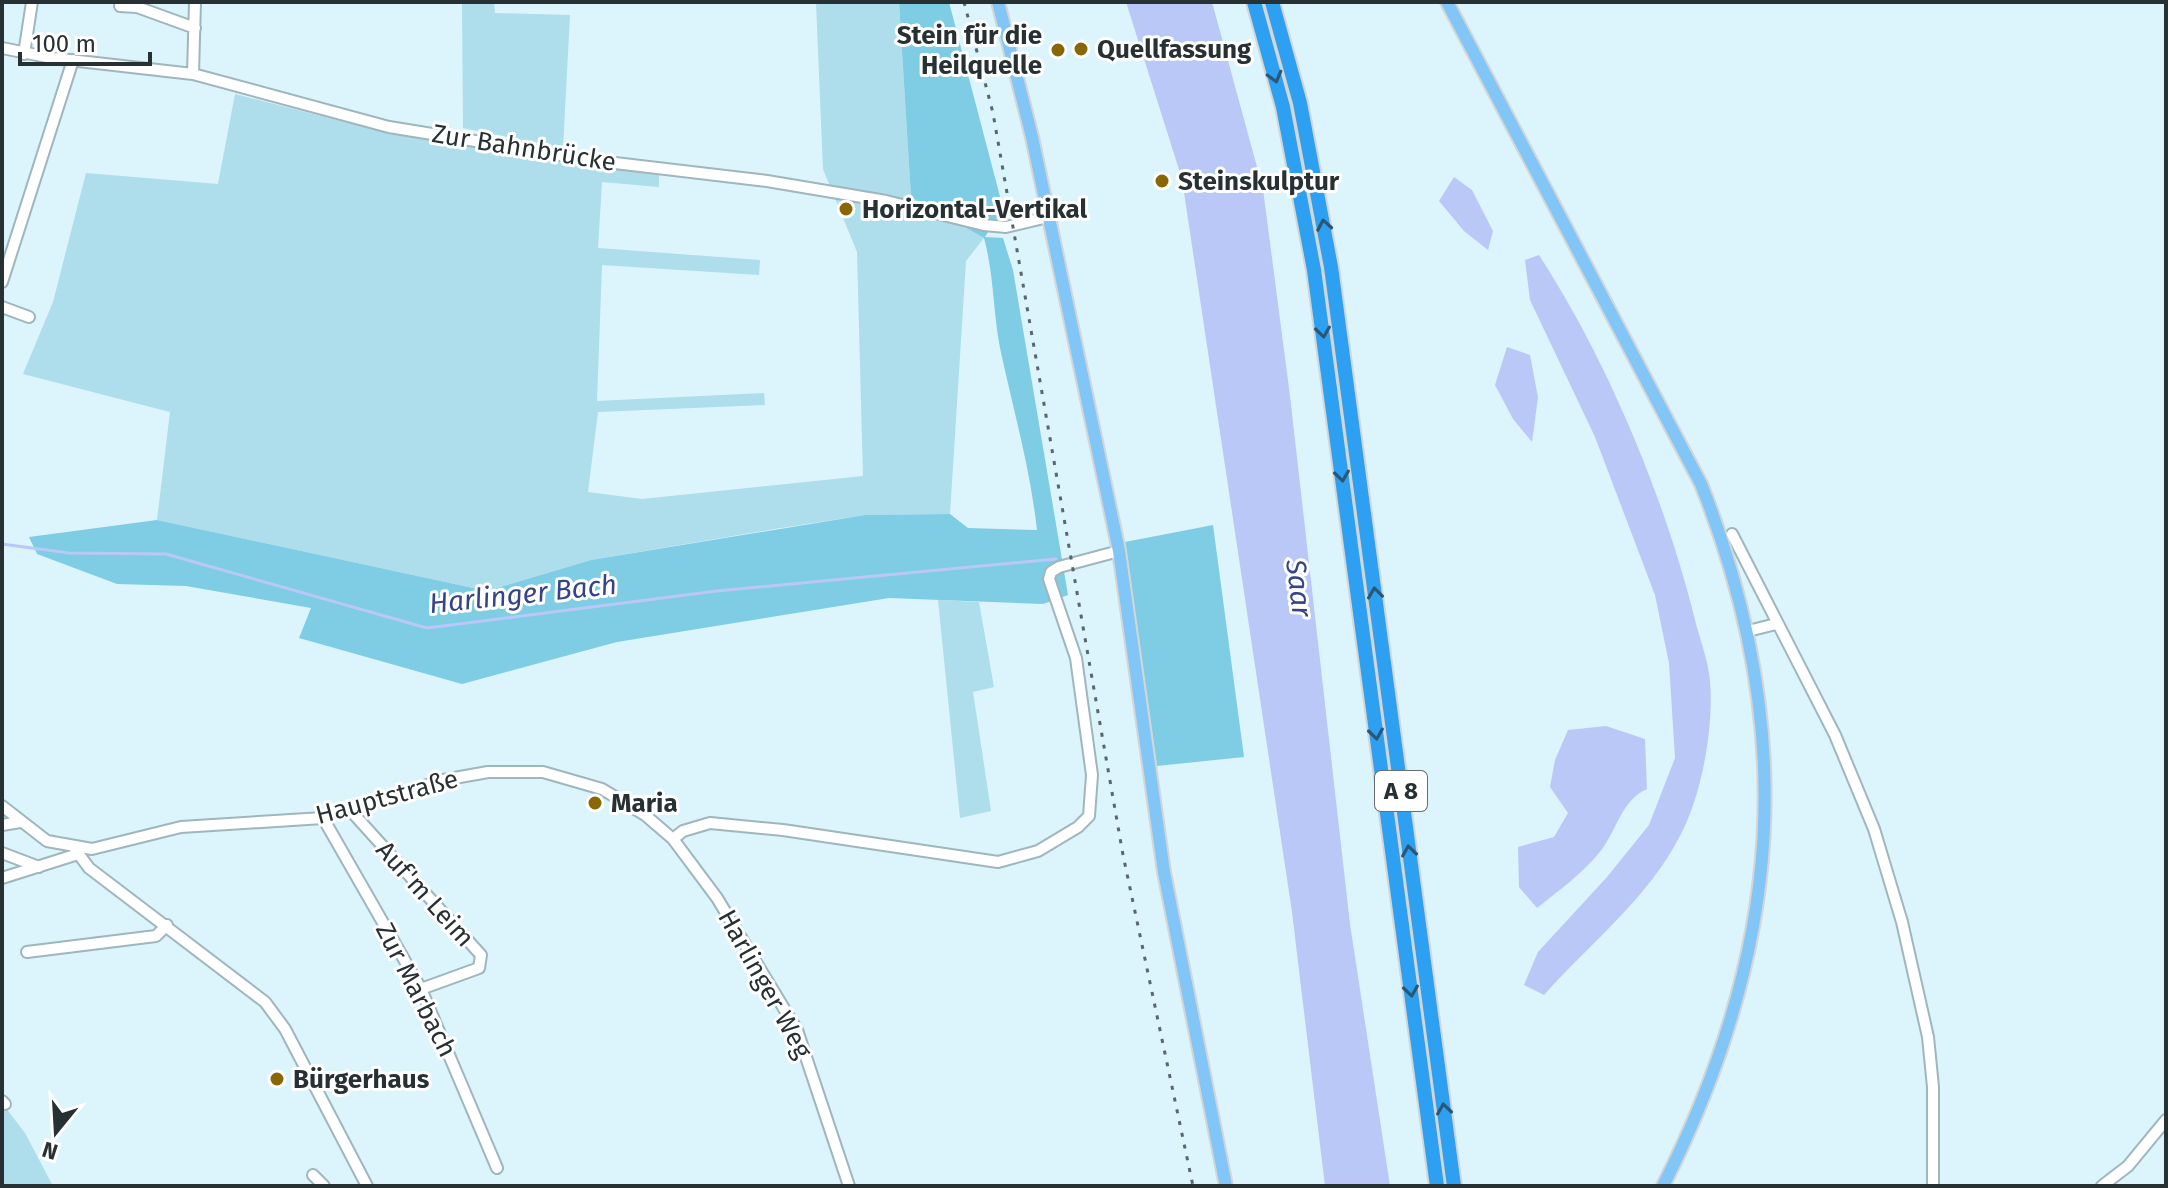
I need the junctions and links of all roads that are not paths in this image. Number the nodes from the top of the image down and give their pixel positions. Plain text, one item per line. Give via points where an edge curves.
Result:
1 (32, 2) edge
2 (195, 2) edge
3 (998, 2) edge
4 (1254, 2) edge
5 (1272, 2) edge
6 (1447, 2) edge
7 (120, 6) dead end
8 (195, 28) junction
9 (2, 48) edge
10 (24, 54) junction
11 (73, 60) junction
12 (193, 74) junction
13 (1048, 217) junction
14 (2, 282) edge
15 (2, 307) edge
16 (29, 317) dead end
17 (1732, 534) dead end
18 (1119, 551) junction
19 (1776, 624) junction
20 (1748, 631) junction
21 (2, 806) edge
22 (351, 811) junction
23 (323, 818) junction
24 (20, 822) junction
25 (2, 825) edge
26 (673, 839) junction
27 (77, 851) junction
28 (2, 853) edge
29 (39, 867) junction
30 (2, 878) edge
31 (167, 925) junction
32 (27, 952) dead end
33 (421, 989) junction
34 (2166, 1120) edge
35 (497, 1168) dead end
36 (313, 1175) dead end
37 (324, 1186) edge
38 (367, 1186) edge
39 (849, 1186) edge
40 (1226, 1186) edge
41 (1437, 1186) edge
42 (1454, 1186) edge
43 (1663, 1186) edge
44 (1933, 1186) edge
45 (2102, 1186) edge

1 - 10 street
2 - 8 street
3 - 13 main road
4 -> 41 highway, A 8 via 1298,178
42 -> 5 highway, A 8 via 1315,175
6 - 20 main road via 1701,484
7 - 8 street
8 - 12 street
9 - 10 street, Zur Bahnbrücke
10 - 11 street, Zur Bahnbrücke
11 - 12 street, Zur Bahnbrücke
11 - 14 street
12 - 13 street, Zur Bahnbrücke via 389,127 598,161 782,183 984,225 1006,227
13 - 18 main road
15 - 16 street
17 - 19 street
18 - 26 street via 1059,567 1049,579 1076,658 1092,775 1089,816 1078,827 1029,854 998,862 710,823
18 - 40 main road via 1166,885
19 - 20 street
19 - 44 street via 1862,796 1902,922 1931,1064
20 - 43 main road via 1759,700 1766,817 1754,936 1718,1065
21 - 24 street, Hauptstraße
22 - 23 street, Hauptstraße
22 - 26 street, Hauptstraße via 457,777 525,770 610,792
22 - 33 street, Auf'm Leim via 481,955 479,968 472,973
23 - 27 street, Hauptstraße via 181,827
23 - 33 street, Zur Marbach
24 - 25 street
24 - 27 street, Hauptstraße via 47,841
26 - 39 street, Harlinger Weg via 717,898 797,1030
27 - 29 street
27 - 31 street via 89,868
28 - 29 street
29 - 30 street
31 - 32 street via 156,936
31 - 38 street via 277,1015
33 - 35 street, Zur Marbach
34 - 45 street via 2128,1166
36 - 37 street

